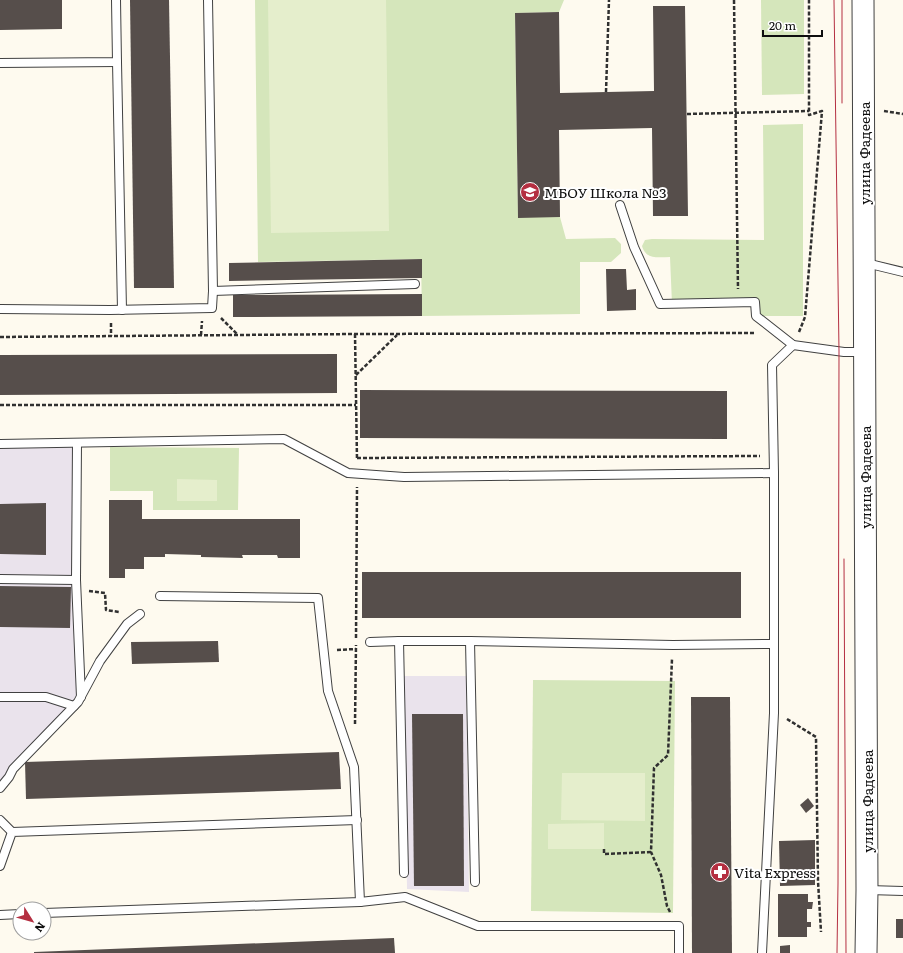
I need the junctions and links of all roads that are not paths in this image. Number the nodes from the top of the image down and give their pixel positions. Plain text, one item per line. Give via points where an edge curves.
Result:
1 (116, 0) edge
2 (208, 0) edge
3 (863, 0) edge
4 (117, 62) junction
5 (0, 63) edge
6 (620, 205) dead end
7 (865, 263) junction
8 (903, 272) edge
9 (415, 284) dead end
10 (214, 291) junction
11 (0, 309) edge
12 (122, 310) junction
13 (793, 345) junction
14 (864, 352) junction
15 (77, 443) junction
16 (0, 444) edge
17 (774, 474) junction
18 (0, 579) edge
19 (76, 580) junction
20 (160, 596) dead end
21 (140, 614) road end
22 (399, 641) junction
23 (470, 641) junction
24 (370, 642) dead end
25 (774, 644) junction
26 (0, 697) edge
27 (81, 697) junction
28 (74, 706) junction
29 (9, 777) junction
30 (0, 779) edge
31 (0, 788) edge
32 (0, 820) edge
33 (357, 820) junction
34 (12, 832) junction
35 (0, 866) edge
36 (404, 873) dead end
37 (475, 882) dead end
38 (867, 890) junction
39 (903, 890) edge
40 (360, 902) junction
41 (52, 913) edge
42 (12, 914) edge
43 (0, 915) edge
44 (679, 953) edge
45 (762, 953) edge
46 (866, 953) edge

1 - 4 lane
2 - 10 lane
3 - 7 street, улица Фадеева
4 - 5 lane
4 - 12 lane
6 - 13 lane via 634,247 660,304 756,302 756,316
7 - 8 lane
7 - 14 street, улица Фадеева
9 - 10 lane
10 - 12 lane via 212,308
11 - 12 lane
13 - 14 lane
13 - 17 lane via 772,365
14 - 38 street, улица Фадеева
15 - 16 lane
15 - 17 lane via 284,439 348,473 404,477
15 - 19 lane
17 - 25 lane
18 - 19 lane
19 - 27 lane
20 - 33 lane via 318,598 328,691 354,767
21 - 27 lane via 127,624 100,661
22 - 23 lane
22 - 24 lane
22 - 36 lane
23 - 25 lane
23 - 37 lane
25 - 45 lane via 774,713
26 - 28 lane via 46,697
27 - 28 lane
28 - 29 lane via 13,769
29 - 30 lane
29 - 31 lane
32 - 34 lane
33 - 34 lane
33 - 40 lane
34 - 35 lane
38 - 39 lane
38 - 46 street, улица Фадеева
40 - 41 lane
40 - 44 lane via 405,897 478,926 679,926
42 - 43 lane

